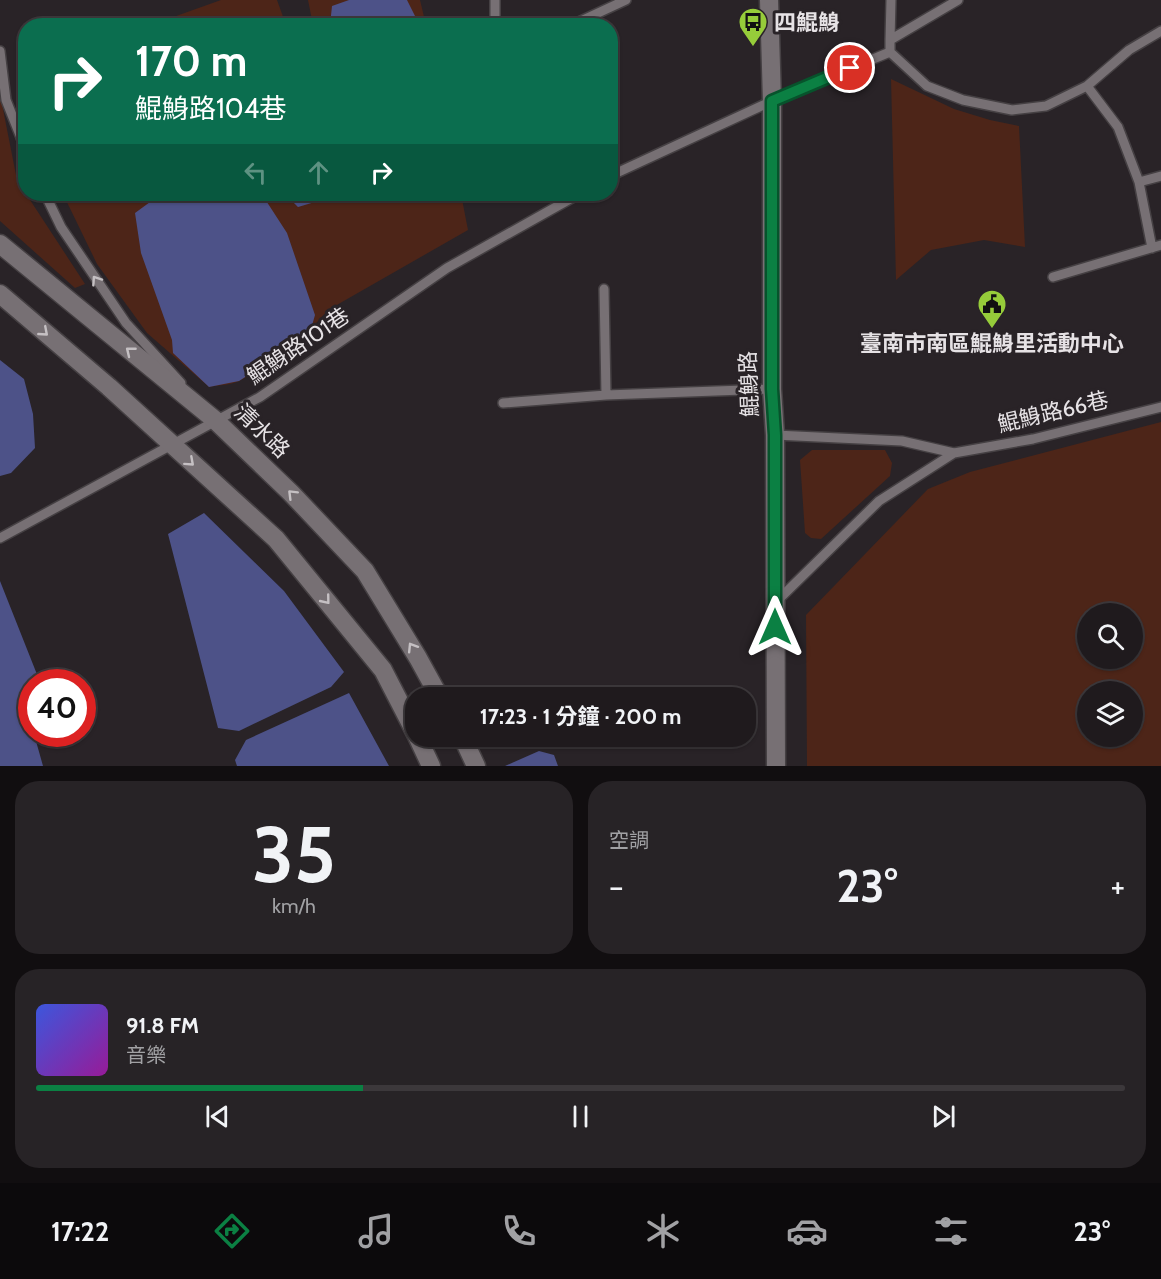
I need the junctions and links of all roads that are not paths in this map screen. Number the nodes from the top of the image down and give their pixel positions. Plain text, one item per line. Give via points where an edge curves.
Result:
1 (495, 0) edge
2 (626, 0) edge
3 (769, 0) edge
4 (891, 0) edge
5 (958, 0) edge
6 (609, 3) edge
7 (495, 18) edge
8 (584, 18) edge
9 (1161, 31) edge
10 (890, 40) junction
11 (0, 51) edge
12 (890, 52) junction
13 (1088, 86) junction
14 (772, 101) junction
15 (18, 130) edge
16 (618, 172) edge
17 (1161, 176) edge
18 (1139, 182) junction
19 (48, 201) edge
20 (567, 201) edge
21 (0, 244) edge
22 (1157, 247) edge
23 (1053, 277) dead end
24 (604, 289) dead end
25 (0, 294) edge
26 (772, 389) junction
27 (606, 395) junction
28 (503, 403) dead end
29 (1161, 407) edge
30 (216, 420) junction
31 (775, 435) junction
32 (170, 444) junction
33 (954, 453) junction
34 (0, 538) edge
35 (775, 603) junction
36 (434, 687) edge
37 (405, 713) edge
38 (422, 747) edge
39 (467, 747) edge
40 (431, 766) edge
41 (476, 766) edge
42 (776, 766) edge

1 - 7 lane
2 - 6 lane
3 - 14 street, 鯤鯓路
4 - 10 lane
5 - 10 lane
6 - 8 lane
9 - 13 lane via 1129,50
10 - 12 lane
11 - 15 lane via 6,100
12 - 13 lane via 927,86 963,100 1012,110 1046,106
12 - 14 lane
13 - 18 lane via 1118,127
14 - 16 lane
14 - 26 street, 鯤鯓路
17 - 18 lane
18 - 22 lane
30 -> 19 lane via 126,323 61,227
20 - 30 lane, 鯤鯓路101巷 via 447,268 260,397
30 -> 21 street, 清水路
22 - 23 lane
24 - 27 lane
25 -> 32 street
26 - 27 lane
26 - 31 street, 鯤鯓路
27 - 28 lane
29 - 33 lane, 鯤鯓路66巷 via 1033,439
30 - 32 lane, 鯤鯓路101巷
36 -> 30 street, 清水路 via 365,571
31 - 33 lane, 鯤鯓路66巷 via 902,441
31 - 35 street, 鯤鯓路
32 - 34 lane, 鯤鯓路101巷
32 -> 37 street via 276,538 383,670
33 - 35 lane, 鯤鯓路66巷 via 879,501
35 - 42 street, 鯤鯓路
38 - 40 street
39 - 41 street

